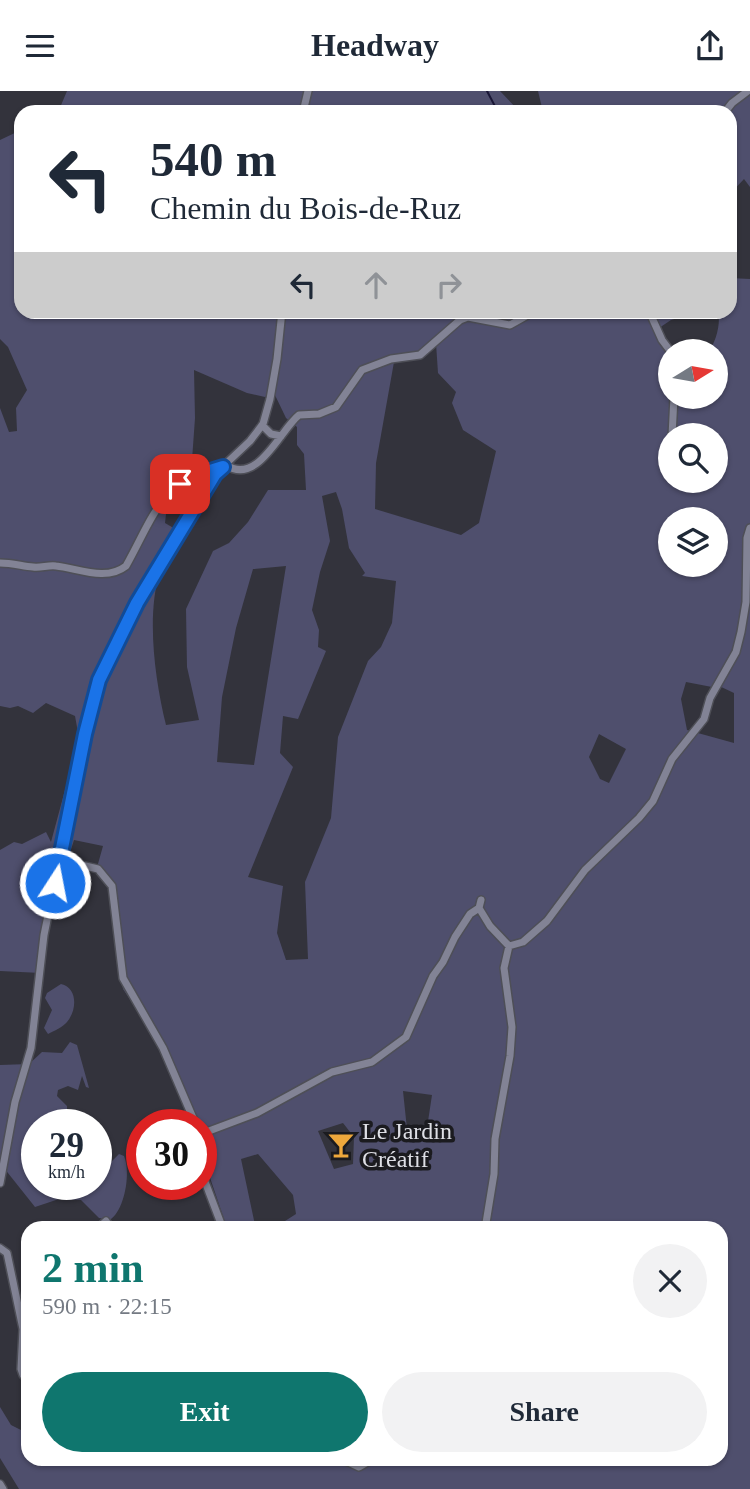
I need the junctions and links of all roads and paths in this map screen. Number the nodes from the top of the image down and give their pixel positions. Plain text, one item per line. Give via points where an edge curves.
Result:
1 (748, 91) edge
2 (730, 105) edge
3 (281, 319) edge
4 (463, 319) edge
5 (478, 319) edge
6 (521, 319) edge
7 (653, 319) edge
8 (662, 339) edge
9 (262, 425) junction
10 (281, 436) junction
11 (224, 466) junction
12 (750, 528) edge
13 (0, 563) edge
14 (60, 860) junction
15 (509, 946) junction
16 (189, 1109) edge
17 (217, 1128) edge
18 (0, 1183) edge
19 (212, 1200) edge
20 (220, 1221) edge
21 (486, 1221) edge
22 (0, 1248) edge
23 (21, 1320) edge
24 (0, 1484) edge
25 (2, 1489) edge

1 - 2 street
3 - 9 street via 273,386
4 - 10 street via 420,355 369,366 340,404 319,414 299,415
5 - 6 street via 510,325
7 - 8 street
9 - 10 street
9 - 11 street
10 - 11 street via 255,464
11 - 13 street via 194,476 166,495 121,570 110,573
11 - 14 street via 144,591 99,680
12 - 15 street via 741,632 704,719 673,759 653,801 639,818 585,870 547,921 523,942
14 - 16 street via 98,869 112,886 123,978 163,1048
14 - 18 street via 44,935 35,1029
15 - 17 street via 490,926 480,904 425,990 406,1037 372,1062 332,1072 257,1113
15 - 21 street via 504,968 512,1027 510,1056
19 - 20 street
22 - 23 street via 7,1254
24 - 25 street

